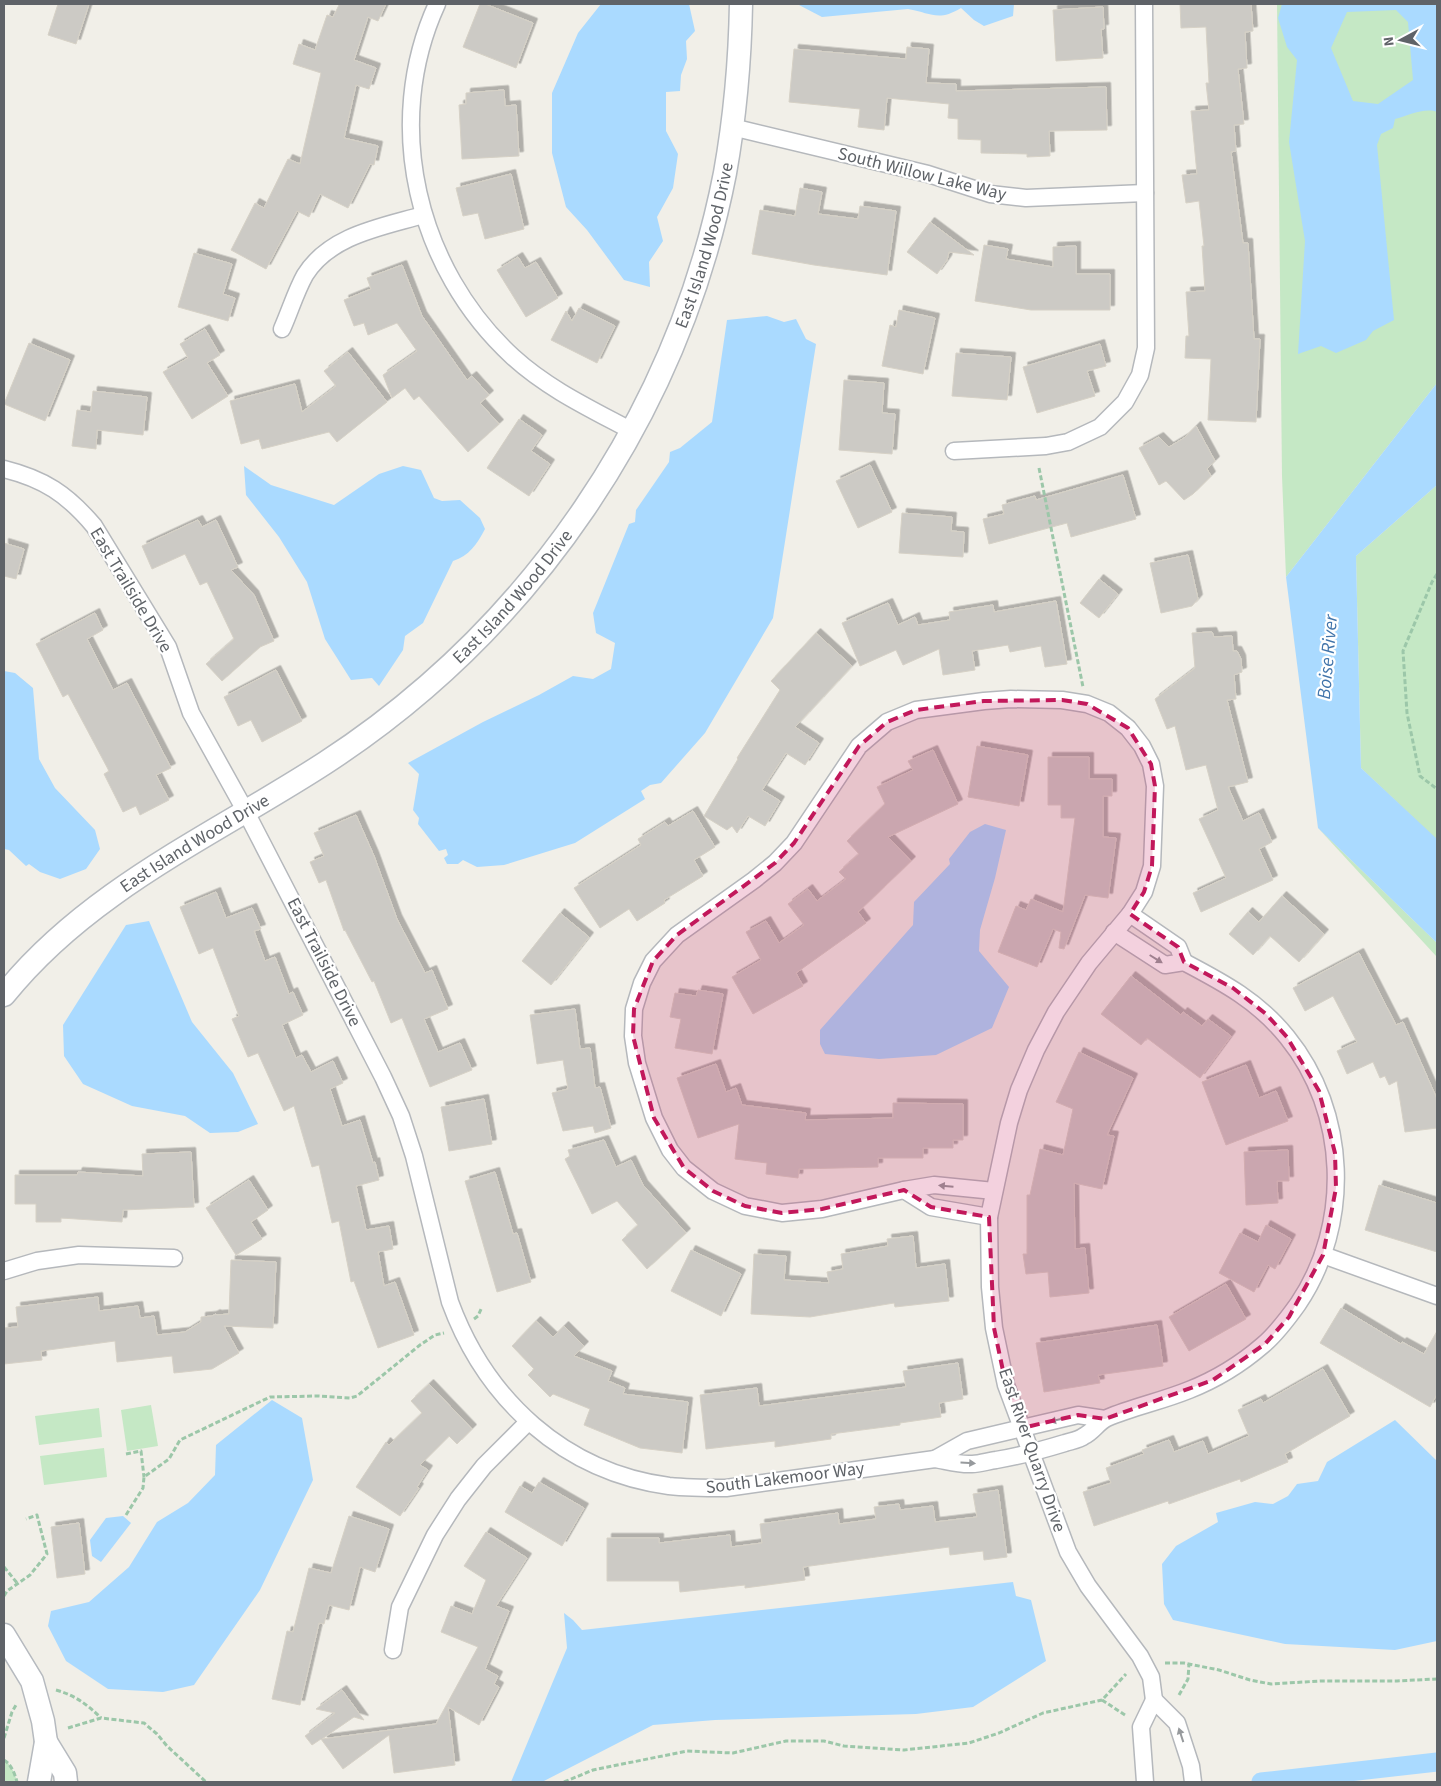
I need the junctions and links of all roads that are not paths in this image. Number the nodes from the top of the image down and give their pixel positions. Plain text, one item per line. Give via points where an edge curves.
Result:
1 (436, 4) edge
2 (741, 4) edge
3 (1144, 4) edge
4 (732, 127) junction
5 (1145, 193) junction
6 (423, 215) junction
7 (282, 329) dead end
8 (632, 431) junction
9 (954, 451) dead end
10 (4, 469) edge
11 (246, 812) junction
12 (1130, 914) junction
13 (1114, 932) junction
14 (1184, 962) junction
15 (4, 995) edge
16 (904, 1190) junction
17 (994, 1191) junction
18 (989, 1218) junction
19 (1323, 1255) junction
20 (174, 1258) dead end
21 (4, 1271) edge
22 (1437, 1296) edge
23 (1105, 1419) junction
24 (528, 1422) junction
25 (1022, 1428) junction
26 (1031, 1454) junction
27 (935, 1459) junction
28 (608, 1469) joint
29 (4, 1635) edge
30 (393, 1650) dead end
31 (1154, 1700) junction
32 (46, 1742) junction
33 (39, 1782) edge
34 (66, 1782) edge
35 (1145, 1782) edge
36 (1193, 1782) edge

1 - 6 street via 421,46 412,103 411,146
2 - 4 street, East Island Wood Drive
3 - 5 street
4 - 5 street, South Willow Lake Way via 928,174 990,194 1026,198
4 - 8 street, East Island Wood Drive via 714,220 700,270 660,375
5 - 9 street via 1146,348 1140,375 1125,402 1100,427 1068,442
6 - 7 street via 354,236 319,258 306,275
6 - 8 street via 438,255 459,293 499,344 549,385
8 - 11 street, East Island Wood Drive via 558,547 474,643 378,726
10 - 11 street, East Trailside Drive via 27,475 52,488 79,508 94,526 168,647 191,713
11 - 15 street, East Island Wood Drive via 96,906 34,961
11 - 24 street, East Trailside Drive via 400,1116 414,1156 450,1302 466,1341 488,1377
12 - 13 street, East River Quarry Drive
12 - 14 street, South Lakemoor Way via 1178,947
12 - 16 street, East River Quarry Drive via 1144,892 1152,866 1155,786 1151,764 1142,746 1128,728 1109,713 1087,704 1062,700 984,701 916,710 886,722 860,746 794,844 754,880 677,935 653,961 634,1009 637,1063 654,1118 670,1150 684,1168 713,1191 745,1206 782,1213 822,1209
13 -> 14 street, South Lakemoor Way via 1165,964
13 - 17 street, East River Quarry Drive via 1069,990 1036,1050 1009,1122
14 - 19 street, South Lakemoor Way via 1233,988 1266,1014 1293,1045 1319,1091 1335,1153 1336,1188
17 -> 16 street, East River Quarry Drive via 934,1185
16 - 18 street via 931,1207
17 - 18 street, East River Quarry Drive
18 - 25 street, East River Quarry Drive via 994,1328 1006,1385
19 - 22 street
19 - 23 street, South Lakemoor Way via 1289,1317 1265,1344 1237,1366 1188,1391
20 - 21 street via 79,1255 38,1260
23 -> 25 street, South Lakemoor Way via 1078,1415
23 - 26 street, South Lakemoor Way via 1085,1436
24 - 28 street, East Trailside Drive via 565,1449
24 - 30 street via 484,1466 435,1535 400,1607
25 - 26 street, East River Quarry Drive
25 - 27 street, South Lakemoor Way via 967,1441
27 -> 26 street, South Lakemoor Way via 971,1464
26 - 31 street, East River Quarry Drive via 1068,1552 1088,1586 1140,1656 1150,1677
27 - 28 street, South Lakemoor Way via 726,1488 669,1486
29 - 32 street via 32,1681
31 - 35 street via 1141,1727
36 -> 31 street via 1177,1723
32 - 33 street
32 - 34 street via 65,1772

